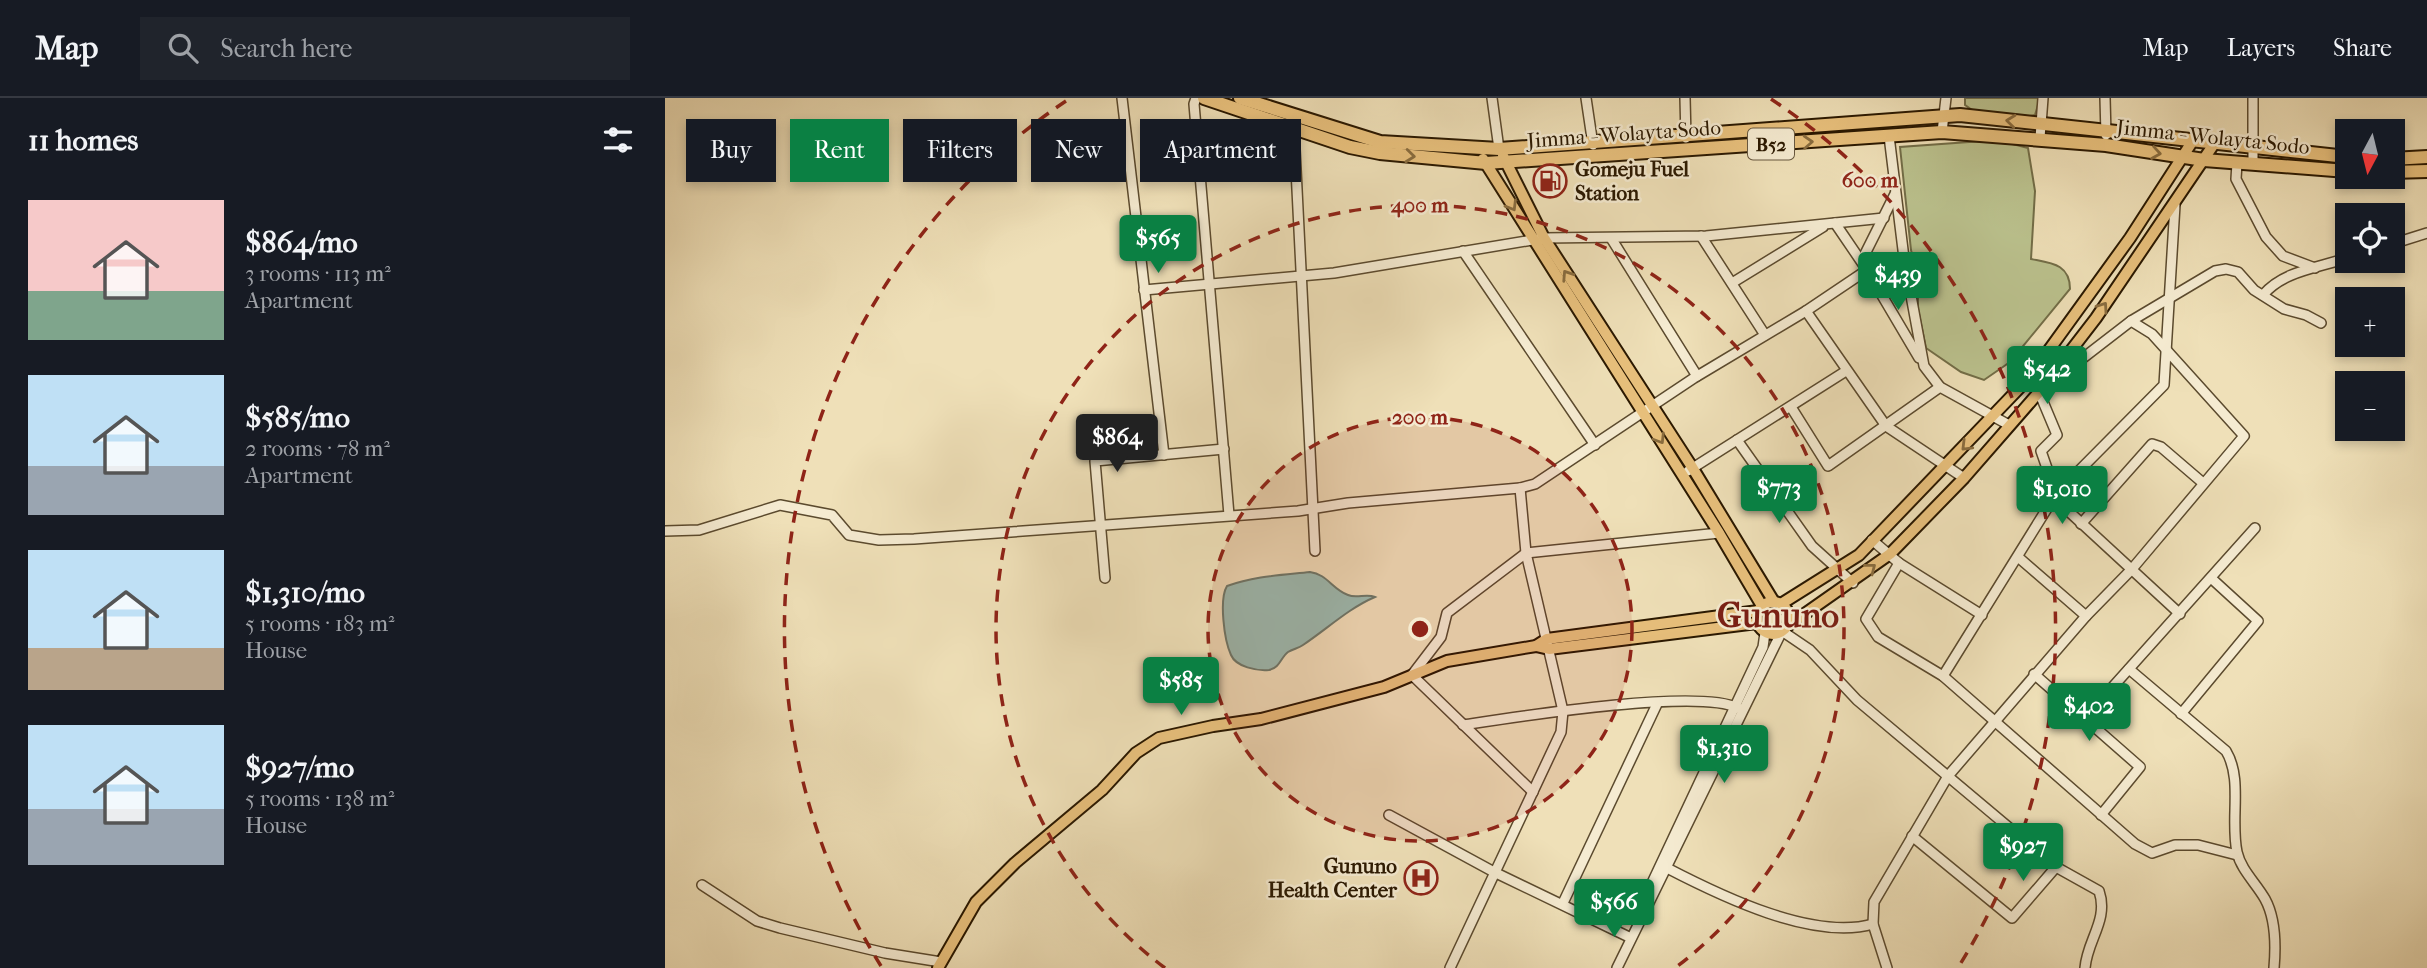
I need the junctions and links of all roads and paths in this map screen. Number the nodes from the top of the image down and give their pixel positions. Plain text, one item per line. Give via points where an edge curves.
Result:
1 (1122, 98) edge
2 (1196, 98) edge
3 (1203, 98) edge
4 (1240, 98) edge
5 (1492, 98) edge
6 (1586, 98) edge
7 (1685, 98) edge
8 (1946, 98) edge
9 (2043, 98) edge
10 (2105, 98) edge
11 (2253, 98) edge
12 (1944, 116) junction
13 (1265, 119) edge
14 (2041, 124) junction
15 (1301, 131) edge
16 (1942, 132) junction
17 (1686, 134) junction
18 (1889, 136) junction
19 (2040, 138) junction
20 (2106, 138) junction
21 (2192, 142) junction
22 (2214, 144) junction
23 (1476, 148) junction
24 (1593, 148) junction
25 (1686, 148) junction
26 (2254, 149) junction
27 (1502, 155) junction
28 (2335, 156) edge
29 (2184, 157) junction
30 (2427, 157) edge
31 (2405, 158) edge
32 (2204, 160) junction
33 (1486, 163) junction
34 (2237, 163) junction
35 (2253, 163) junction
36 (2335, 170) edge
37 (2427, 171) edge
38 (2405, 172) edge
39 (1297, 182) edge
40 (1895, 194) junction
41 (2175, 205) junction
42 (1884, 218) junction
43 (1831, 224) junction
44 (2427, 233) edge
45 (1701, 236) junction
46 (1611, 238) junction
47 (1538, 239) junction
48 (2405, 240) edge
49 (1463, 251) junction
50 (2335, 262) edge
51 (2315, 268) junction
52 (1867, 270) junction
53 (1301, 276) junction
54 (1732, 283) junction
55 (1208, 285) junction
56 (1144, 290) junction
57 (2263, 295) junction
58 (2169, 299) junction
59 (1806, 311) junction
60 (2131, 321) junction
61 (2321, 323) dead end
62 (1765, 335) junction
63 (2166, 349) junction
64 (1924, 366) junction
65 (1846, 371) junction
66 (1697, 376) junction
67 (1940, 387) junction
68 (2039, 392) junction
69 (1791, 407) junction
70 (1647, 410) junction
71 (1994, 416) junction
72 (2009, 425) junction
73 (1886, 426) junction
74 (1737, 440) junction
75 (1595, 445) junction
76 (1224, 449) junction
77 (1164, 455) junction
78 (1946, 466) junction
79 (1692, 467) junction
80 (1682, 475) junction
81 (1963, 478) junction
82 (2203, 483) junction
83 (1520, 488) junction
84 (2056, 494) junction
85 (1313, 509) junction
86 (1229, 516) junction
87 (2081, 524) junction
88 (1099, 526) junction
89 (2255, 528) dead end
90 (665, 531) edge
91 (1719, 533) junction
92 (1872, 541) junction
93 (1315, 551) dead end
94 (1526, 554) junction
95 (1890, 554) junction
96 (2018, 557) junction
97 (1899, 563) junction
98 (1837, 568) junction
99 (2132, 569) junction
100 (1105, 578) dead end
101 (2211, 578) junction
102 (1853, 583) junction
103 (1777, 603) junction
104 (1760, 608) junction
105 (2180, 614) junction
106 (1982, 615) junction
107 (2085, 616) junction
108 (1757, 623) junction
109 (1665, 628) junction
110 (1784, 629) junction
111 (1765, 633) junction
112 (1548, 644) junction
113 (2129, 669) junction
114 (2034, 674) junction
115 (1412, 675) junction
116 (1943, 676) junction
117 (1657, 704) junction
118 (1739, 708) junction
119 (1563, 711) junction
120 (2181, 714) junction
121 (2084, 719) junction
122 (1993, 721) junction
123 (1463, 724) junction
124 (1948, 776) junction
125 (1533, 792) junction
126 (1389, 815) dead end
127 (2101, 815) junction
128 (1912, 836) junction
129 (2237, 855) junction
130 (2056, 867) junction
131 (1667, 869) junction
132 (1494, 872) junction
133 (702, 885) dead end
134 (1563, 903) junction
135 (1638, 922) junction
136 (1873, 924) junction
137 (1631, 938) junction
138 (939, 965) edge
139 (1450, 968) edge
140 (1617, 968) edge
141 (1887, 968) edge
142 (2085, 968) edge
143 (2274, 968) edge

1 - 56 street
2 - 55 street
3 - 13 highway, Jimma - Wolayta Sodo / B52
4 - 23 highway, Jimma - Wolayta Sodo / B52 via 1380,142
5 - 27 street
6 - 24 street
7 - 17 street
8 - 12 street
9 - 14 street
10 - 20 street
11 - 26 street
14 -> 12 highway, Jimma - Wolayta Sodo / B52
12 - 16 street
12 - 17 highway, Jimma - Wolayta Sodo / B52
14 - 19 street
14 - 20 highway, Jimma - Wolayta Sodo / B52
15 -> 33 highway, Jimma - Wolayta Sodo / B52 via 1380,153
16 - 18 highway, Jimma - Wolayta Sodo / B52
16 - 19 highway, Jimma - Wolayta Sodo / B52
17 - 24 highway, Jimma - Wolayta Sodo / B52
17 - 25 street
25 -> 18 highway, Jimma - Wolayta Sodo / B52
18 - 40 street
19 - 20 highway, Jimma - Wolayta Sodo / B52
20 - 21 highway, Jimma - Wolayta Sodo / B52
20 -> 29 highway, Jimma - Wolayta Sodo / B52
21 - 22 highway, Jimma - Wolayta Sodo / B52
21 - 29 main road
22 - 26 highway, Jimma - Wolayta Sodo / B52
22 - 32 main road
23 - 27 highway, Jimma - Wolayta Sodo / B52
23 - 33 main road
24 - 25 highway, Jimma - Wolayta Sodo / B52
24 - 27 highway, Jimma - Wolayta Sodo / B52
26 - 28 highway, Jimma - Wolayta Sodo / B52
26 - 35 street
27 - 33 highway, Jimma - Wolayta Sodo / B52
27 - 47 main road
29 - 32 highway, Jimma - Wolayta Sodo / B52
29 - 71 main road via 2028,379
30 - 31 highway
32 - 34 highway, Jimma - Wolayta Sodo / B52
32 - 41 main road
33 -> 47 main road
34 - 35 highway, Jimma - Wolayta Sodo / B52
34 - 51 street via 2236,179 2266,237 2283,256
35 - 36 highway, Jimma - Wolayta Sodo / B52
37 - 38 highway
39 - 53 street
40 - 42 street
40 - 64 street
41 - 58 street
68 -> 41 main road
42 - 43 street
42 - 52 street via 1865,254
43 - 45 street
43 - 52 street
43 - 54 street
44 - 48 street
45 - 46 street
45 - 54 street
46 - 47 street
46 - 66 street
47 - 49 street
47 - 70 main road
49 - 53 street
49 - 75 street
50 - 51 street
51 - 57 street via 2280,280
52 - 59 street
52 - 64 street
53 - 55 street
53 - 85 street
54 - 62 street
55 - 56 street
55 - 76 street
56 - 77 street
57 - 58 street via 2238,272 2226,268
57 - 61 street
58 - 60 street
58 - 63 street
59 - 62 street
59 - 65 street
60 - 63 street
60 - 68 street
62 - 66 street
63 - 82 street via 2244,436
63 - 84 street via 2164,385
64 - 67 street
65 - 69 street
65 - 73 street
66 - 70 street
67 - 71 street
67 - 73 street
68 - 72 main road
68 - 84 street via 2057,435 2041,451
69 - 73 street via 1828,466
69 - 74 street
70 - 75 street
70 - 79 main road
70 -> 80 main road
71 - 72 street
71 -> 78 main road
72 - 81 main road
73 - 78 street
74 - 79 street
74 - 98 street via 1812,546
75 - 83 street via 1535,484
76 - 77 street
76 - 86 street
77 - 88 street via 1095,461
78 - 81 street
78 - 92 main road
79 - 80 street
79 - 103 main road
80 - 91 main road
81 - 95 main road
82 - 87 street via 2152,444
82 - 99 street
83 - 85 street
83 - 94 street
84 - 87 street
84 - 96 street
85 - 86 street
85 - 93 street
86 - 88 street
87 - 99 street
88 - 90 street via 879,540 849,535 832,515 780,505 699,530
88 - 100 street
89 - 101 street
91 - 94 street
91 - 104 main road
92 - 95 street
92 - 98 main road
94 - 112 street
94 - 115 street via 1447,613 1441,637
95 - 97 street
102 -> 95 main road
96 - 106 street
96 - 107 street
97 - 106 street
97 - 116 street via 1866,619 1878,637
98 - 102 street
98 - 103 main road
99 - 105 street
99 - 107 street
101 - 105 street
101 - 120 street via 2258,621
102 - 110 main road
103 - 104 main road
103 - 110 main road via 1788,614
104 - 108 main road
104 - 109 main road
105 - 113 street
106 - 116 street
107 - 114 street
108 - 109 main road
108 - 111 main road
109 - 112 main road
110 - 111 main road
110 - 118 street
110 - 124 street via 1857,700
111 - 118 street
112 - 115 main road via 1447,662
112 - 119 street
113 - 120 street
113 - 121 street
114 - 121 street
114 - 122 street
115 - 123 street
115 - 138 main road via 1384,687 1261,719 1173,735 1147,746 976,902
116 - 122 street
117 - 118 street via 1713,700
117 - 119 street
117 - 134 street
118 - 131 street
118 - 135 street via 1644,900
119 - 123 street
119 - 125 street via 1561,732
120 - 129 street via 2226,751 2234,764
121 - 127 street via 2140,767
122 - 124 street
122 - 127 street
123 - 125 street
124 - 128 street
124 - 130 street
125 - 132 street
126 - 132 street
127 - 129 street via 2152,853 2175,845 2198,845
128 - 130 street via 2012,918
128 - 136 street via 1874,902
129 - 143 street via 2265,898 2272,918
130 - 142 street via 2099,891 2103,902
131 - 135 street
131 - 136 street via 1733,902 1770,912 1831,928 1853,930
132 - 134 street
132 - 139 street
133 - 138 street via 768,925
134 - 137 street
135 - 137 street
136 - 141 street
137 - 140 street

